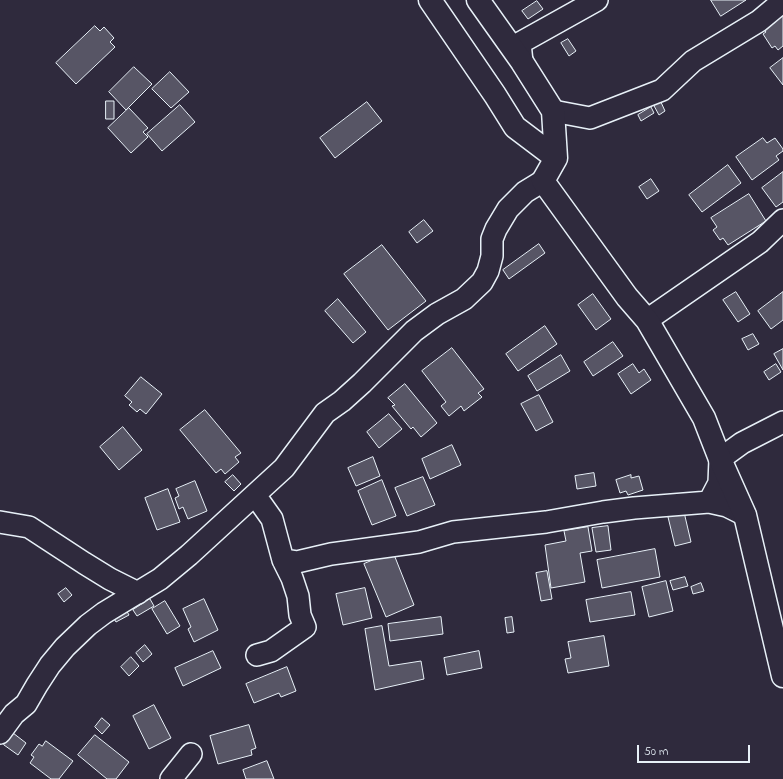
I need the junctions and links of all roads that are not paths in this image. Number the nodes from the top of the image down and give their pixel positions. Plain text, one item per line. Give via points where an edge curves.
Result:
1 (430, 0) edge
2 (478, 0) edge
3 (597, 0) edge
4 (783, 1) edge
5 (522, 62) junction
6 (553, 111) junction
7 (556, 158) junction
8 (544, 181) junction
9 (783, 220) edge
10 (647, 320) junction
11 (783, 422) edge
12 (720, 459) junction
13 (256, 495) junction
14 (709, 502) junction
15 (746, 515) junction
16 (0, 522) edge
17 (283, 560) junction
18 (138, 593) junction
19 (257, 655) dead end
20 (783, 676) edge
21 (0, 733) edge
22 (191, 754) dead end
23 (171, 779) edge

1 - 7 main road via 515,127
2 - 5 main road
3 - 5 street via 520,43
4 - 6 street via 759,21 693,61 662,90 590,118
5 - 6 main road
6 - 7 main road
7 - 8 main road
8 - 10 main road via 627,297
8 - 13 street via 525,192 508,210 496,229 492,239 492,256 482,282 464,299 414,331 362,383 325,413 284,468
9 - 10 street via 760,242
10 - 12 main road via 704,418
11 - 12 street via 742,443
12 - 14 street via 720,484
12 - 15 main road
13 - 17 street via 272,519
13 - 18 street via 189,555
14 - 15 street via 727,506
14 - 17 street via 602,512 546,522 453,532 419,542 331,554 298,562
15 - 20 main road
16 - 18 street via 29,527 110,579
17 - 19 street via 298,596 300,615 305,627 271,651
18 - 21 street via 104,613 65,647 50,665 26,704 14,714
22 - 23 street

